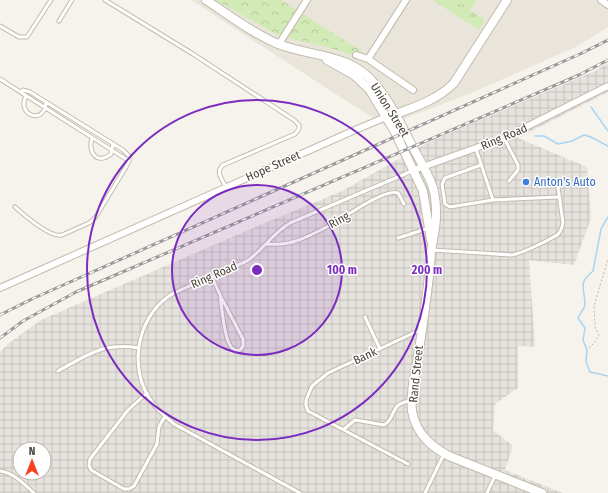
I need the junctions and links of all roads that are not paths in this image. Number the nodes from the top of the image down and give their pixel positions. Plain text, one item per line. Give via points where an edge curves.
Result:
1 (51, 0) edge
2 (72, 0) edge
3 (105, 0) edge
4 (206, 0) edge
5 (307, 0) edge
6 (406, 0) edge
7 (507, 0) edge
8 (601, 0) edge
9 (608, 5) edge
10 (59, 21) dead end
11 (0, 26) edge
12 (279, 44) junction
13 (356, 55) dead end
14 (324, 57) junction
15 (368, 59) junction
16 (0, 79) edge
17 (608, 86) edge
18 (413, 90) dead end
19 (20, 92) junction
20 (26, 96) junction
21 (46, 102) junction
22 (46, 109) junction
23 (395, 114) junction
24 (386, 117) junction
25 (84, 126) junction
26 (81, 131) junction
27 (92, 138) junction
28 (504, 138) junction
29 (113, 144) junction
30 (476, 149) junction
31 (112, 151) junction
32 (129, 162) junction
33 (481, 165) junction
34 (423, 166) junction
35 (414, 170) junction
36 (557, 180) dead end
37 (509, 181) dead end
38 (226, 187) junction
39 (560, 197) junction
40 (493, 200) junction
41 (404, 204) dead end
42 (14, 207) dead end
43 (429, 228) junction
44 (398, 238) dead end
45 (266, 244) junction
46 (432, 250) junction
47 (212, 277) junction
48 (0, 288) edge
49 (220, 295) junction
50 (365, 317) dead end
51 (422, 330) junction
52 (139, 348) junction
53 (380, 349) junction
54 (58, 371) dead end
55 (147, 393) junction
56 (412, 401) junction
57 (165, 416) junction
58 (344, 429) junction
59 (444, 454) junction
60 (408, 464) dead end
61 (0, 471) edge
62 (496, 474) junction
63 (34, 493) edge
64 (300, 493) edge
65 (425, 493) edge
66 (487, 493) edge
67 (542, 493) edge

1 - 11 lane via 27,37 19,37
2 - 10 lane
3 - 38 lane via 298,123 299,129 295,134 223,165 219,173
4 - 12 street, Union Street via 258,34
5 - 12 street
6 - 15 street
7 - 23 street, Hope Street via 448,90 432,100
8 - 9 street
12 - 14 street, Union Street
13 - 15 street
14 - 23 street, Union Street via 346,62 363,72 378,88
14 - 24 street, Union Street via 359,79 369,89
15 - 18 street
16 - 19 lane
17 - 28 street, Ring Road
19 - 20 lane
19 - 21 lane via 27,90
20 - 22 lane
20 - 22 lane via 24,107 28,114 36,116
21 - 22 lane
21 - 25 lane
22 - 26 lane
23 - 24 street, Hope Street
23 - 34 street, Union Street
24 - 35 street, Union Street
24 - 38 street, Hope Street
25 - 26 lane
25 - 29 lane
26 - 27 lane
27 - 31 lane
27 - 31 lane via 90,146 95,156 107,157
28 - 30 street, Ring Road
28 - 37 lane via 518,166 518,170
29 - 31 lane
29 - 32 lane via 128,154
30 - 33 lane
30 - 34 street, Ring Road
31 - 32 lane
32 - 42 lane via 93,220 62,235 48,232
33 - 40 lane
33 - 40 lane via 445,178 442,184 445,204 450,207
34 - 35 street, Ring Road
34 - 46 street, Rand Street via 433,189 436,209
35 - 43 street, Rand Street via 423,191
35 - 45 lane, Ring Road via 290,223 281,228
36 - 39 lane
38 - 48 street, Hope Street
39 - 40 lane
39 - 46 lane via 563,224 560,232 521,252 512,255
41 - 45 lane, Ring via 398,193 391,192 298,240 287,244
43 - 44 lane
43 - 46 street, Rand Street
45 - 47 lane, Ring Road via 247,261
46 - 51 street, Rand Street
47 - 49 lane
47 - 52 lane, Ring Road via 170,296 158,306 143,329
49 - 49 lane via 228,339 232,348 240,350 243,339
50 - 53 lane
51 - 53 lane, Bank
51 - 56 street, Rand Street
52 - 54 lane via 117,346 92,352
52 - 55 lane, Ring Road via 139,372
53 - 58 lane, Bank via 328,373 312,386 306,400 308,411
55 - 57 lane, Ring Road via 151,402
55 - 57 lane via 128,410 90,459 91,470 124,489 134,486 157,444 159,427
56 - 58 lane via 399,404 388,423 355,420
56 - 59 street, Rand Street via 412,411 420,432
57 - 64 lane, Ring Road via 174,424
58 - 60 lane
59 - 62 street, Rand Street
59 - 65 lane
61 - 63 lane via 8,472
62 - 66 lane
62 - 67 street, Rand Street

